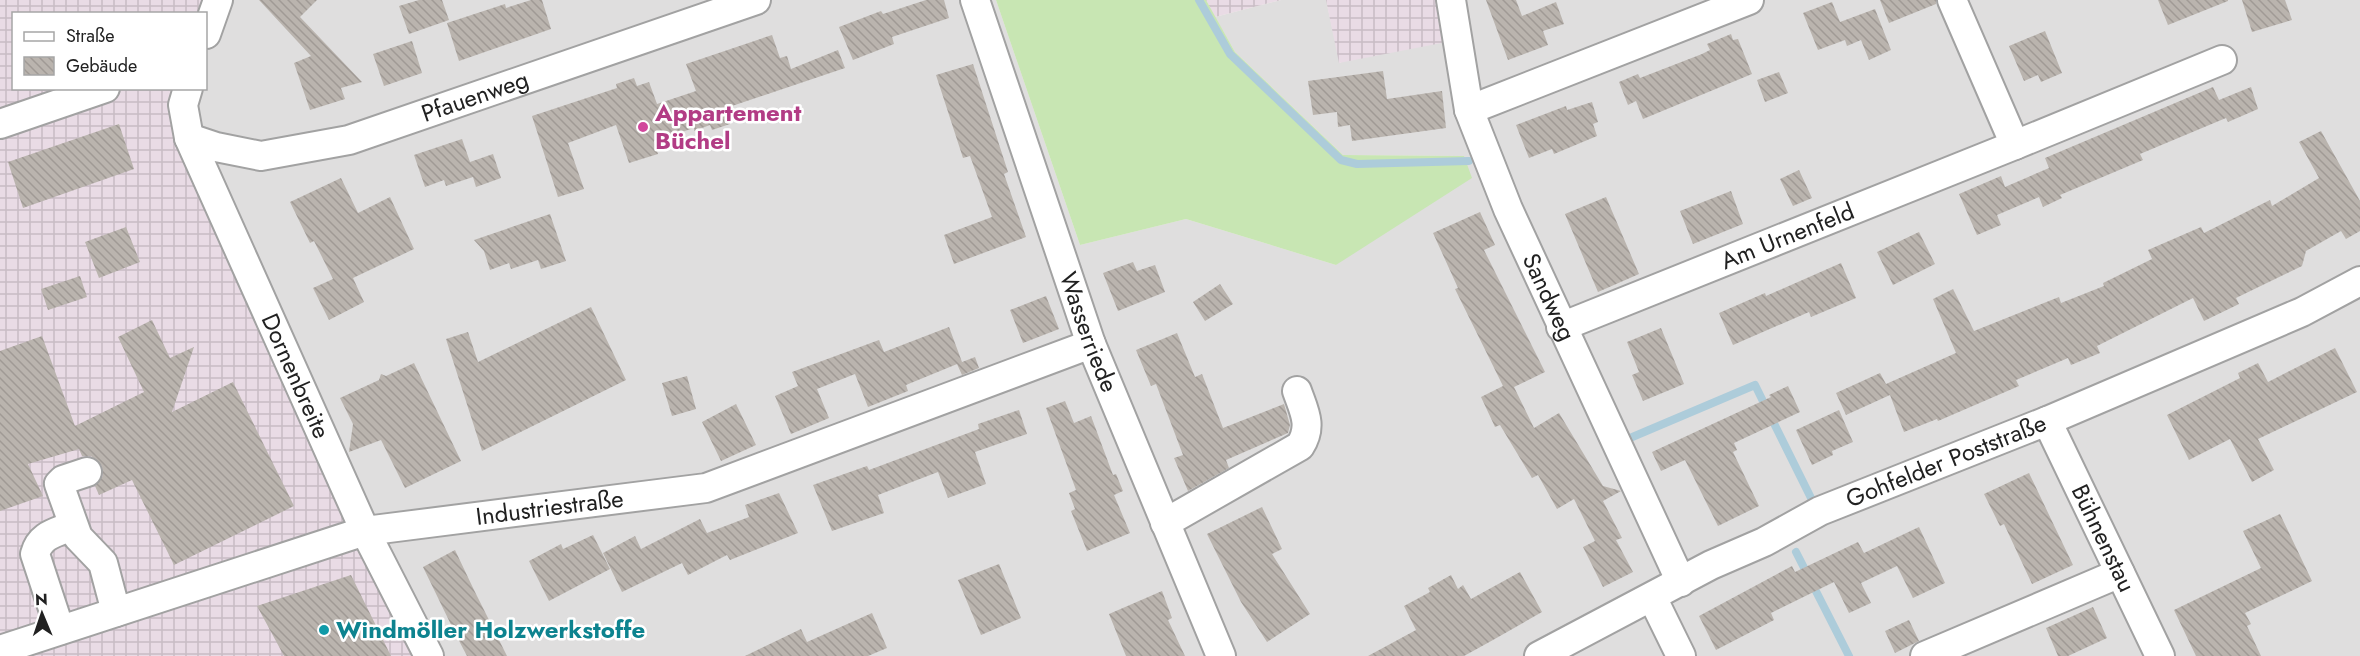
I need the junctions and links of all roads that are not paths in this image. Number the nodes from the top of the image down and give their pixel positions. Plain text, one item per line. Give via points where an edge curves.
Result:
1 (218, 0) edge
2 (756, 0) edge
3 (975, 0) edge
4 (1451, 0) edge
5 (1749, 0) edge
6 (1952, 0) edge
7 (207, 31) edge
8 (2222, 60) dead end
9 (99, 90) edge
10 (187, 90) edge
11 (1469, 110) junction
12 (0, 124) edge
13 (189, 138) junction
14 (2015, 145) junction
15 (2360, 281) edge
16 (1561, 327) junction
17 (1091, 344) junction
18 (1297, 391) dead end
19 (2047, 421) junction
20 (87, 472) dead end
21 (1165, 523) junction
22 (72, 526) junction
23 (365, 531) junction
24 (2120, 573) junction
25 (1681, 582) junction
26 (1652, 597) junction
27 (116, 612) junction
28 (60, 630) junction
29 (0, 650) edge
30 (429, 656) edge
31 (1221, 656) edge
32 (1539, 656) edge
33 (1681, 656) edge
34 (1924, 656) edge
35 (2160, 656) edge

1 - 7 street
2 - 13 street, Pfauenweg via 349,140 261,156
3 - 17 street, Wasserriede
4 - 11 street, Sandweg
5 - 11 street
6 - 14 street
8 - 14 street, Am Urnenfeld
9 - 12 street
10 - 13 street, Dornenbreite via 183,105
11 - 16 street, Sandweg
13 - 23 street, Dornenbreite
14 - 16 street, Am Urnenfeld
15 - 19 street, Gohfelder Poststraße via 2302,312
16 - 25 street, Sandweg
17 - 21 street, Wasserriede
17 - 23 street, Industriestraße via 706,488
18 - 21 street via 1308,421 1307,435 1300,446
19 - 24 street, Bühnenstau
19 - 25 street, Gohfelder Poststraße via 1820,512
20 - 22 street via 59,484
21 - 31 street, Wasserriede
22 - 27 street via 93,556 103,563
22 - 28 street via 44,538 35,554
23 - 27 street, Industriestraße
23 - 30 street, Dornenbreite
24 - 34 street
24 - 35 street, Bühnenstau
25 - 26 street, Gohfelder Poststraße
26 - 32 street, Gohfelder Poststraße
26 - 33 street
27 - 28 street, Industriestraße
28 - 29 street, Industriestraße

